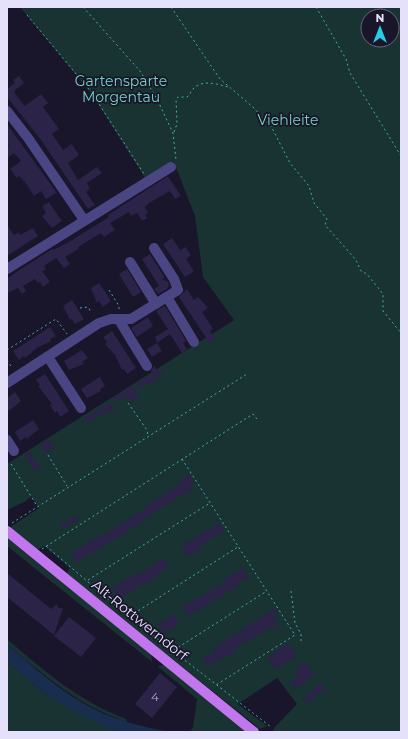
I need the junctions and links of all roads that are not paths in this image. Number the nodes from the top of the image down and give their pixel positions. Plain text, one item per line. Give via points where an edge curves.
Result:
1 (7, 111) edge
2 (171, 166) road end
3 (84, 220) junction
4 (154, 248) dead end
5 (130, 262) dead end
6 (7, 269) edge
7 (167, 297) junction
8 (156, 304) junction
9 (119, 320) junction
10 (194, 342) dead end
11 (48, 356) junction
12 (147, 366) dead end
13 (7, 383) edge
14 (81, 408) dead end
15 (7, 440) edge
16 (14, 451) dead end
17 (10, 527) edge
18 (254, 732) edge

1 - 3 street
2 - 3 street
3 - 6 street
4 - 7 street via 178,290
5 - 8 street
7 - 8 street
7 - 10 street
8 - 9 street via 132,319
9 - 11 street via 104,320
9 - 12 street
11 - 13 street
11 - 14 street
15 - 16 street
17 - 18 main road, Alt-Rottwerndorf via 36,553

